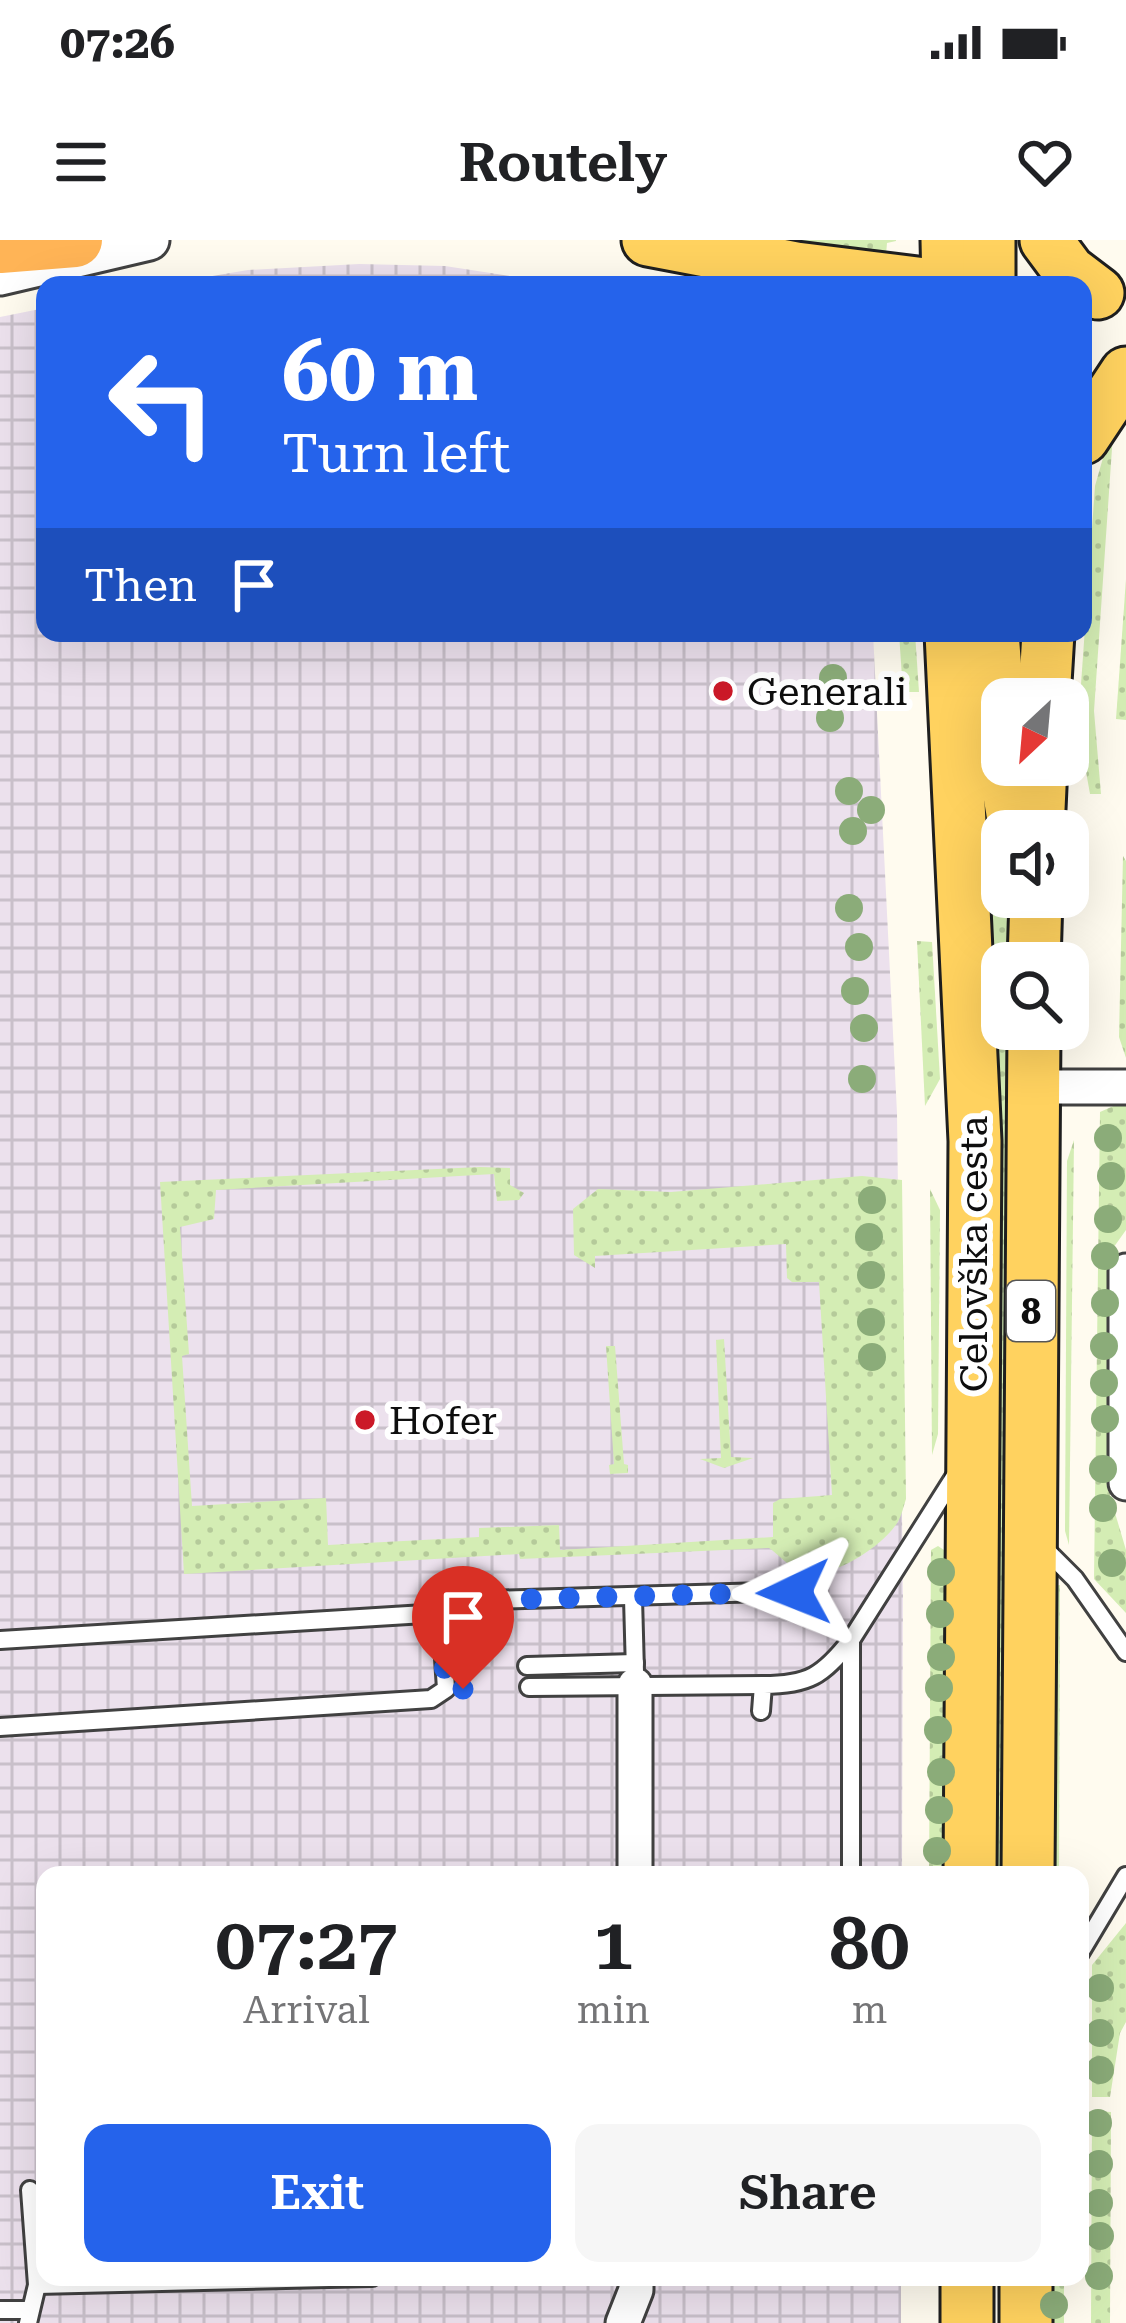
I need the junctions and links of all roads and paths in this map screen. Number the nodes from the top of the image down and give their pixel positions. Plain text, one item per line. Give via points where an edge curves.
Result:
1 (74, 240) edge
2 (148, 240) edge
3 (665, 244) edge
4 (0, 247) edge
5 (963, 261) edge
6 (0, 275) edge
7 (734, 276) edge
8 (1126, 373) edge
9 (1092, 424) edge
10 (951, 642) edge
11 (994, 642) edge
12 (1047, 642) edge
13 (997, 678) edge
14 (1045, 678) edge
15 (1034, 1050) edge
16 (1033, 1087) junction
17 (1126, 1087) edge
18 (1126, 1270) edge
19 (972, 1450) junction
20 (1126, 1483) edge
21 (1030, 1535) junction
22 (794, 1592) dead end
23 (634, 1598) junction
24 (440, 1613) junction
25 (0, 1640) edge
26 (851, 1640) junction
27 (1126, 1652) edge
28 (527, 1666) dead end
29 (635, 1674) junction
30 (763, 1685) junction
31 (529, 1687) dead end
32 (761, 1711) dead end
33 (0, 1726) edge
34 (635, 1866) edge
35 (849, 1866) edge
36 (970, 1866) edge
37 (1028, 1866) edge
38 (1126, 1876) edge
39 (1089, 1940) edge
40 (30, 2189) dead end
41 (36, 2271) edge
42 (37, 2286) edge
43 (636, 2286) edge
44 (1026, 2286) edge
45 (0, 2310) edge
46 (28, 2316) edge
47 (623, 2323) edge
48 (1026, 2323) edge

1 - 4 highway
2 - 6 street
3 - 5 main road via 796,268
3 - 7 main road
8 - 9 main road
10 - 19 main road, Celovška cesta / 8 via 973,1037
11 - 13 main road
12 - 14 main road
15 - 16 main road, Celovška cesta / 8
16 - 17 street
16 - 21 main road, Celovška cesta / 8
18 - 20 street
19 - 26 lane
19 - 36 main road, Celovška cesta / 8
21 - 27 lane via 1075,1579
21 - 37 main road, Celovška cesta / 8
22 - 23 lane
23 - 24 lane via 454,1601
23 - 29 lane
24 - 25 lane
24 - 33 lane via 455,1689 431,1699
26 - 30 lane via 814,1677
26 - 35 lane via 843,1838
28 - 29 lane
29 - 30 lane
29 - 31 lane
29 - 34 street
30 - 32 lane
38 - 39 lane
40 - 41 lane
42 - 46 lane
43 - 47 street
44 - 48 main road
45 - 46 lane

